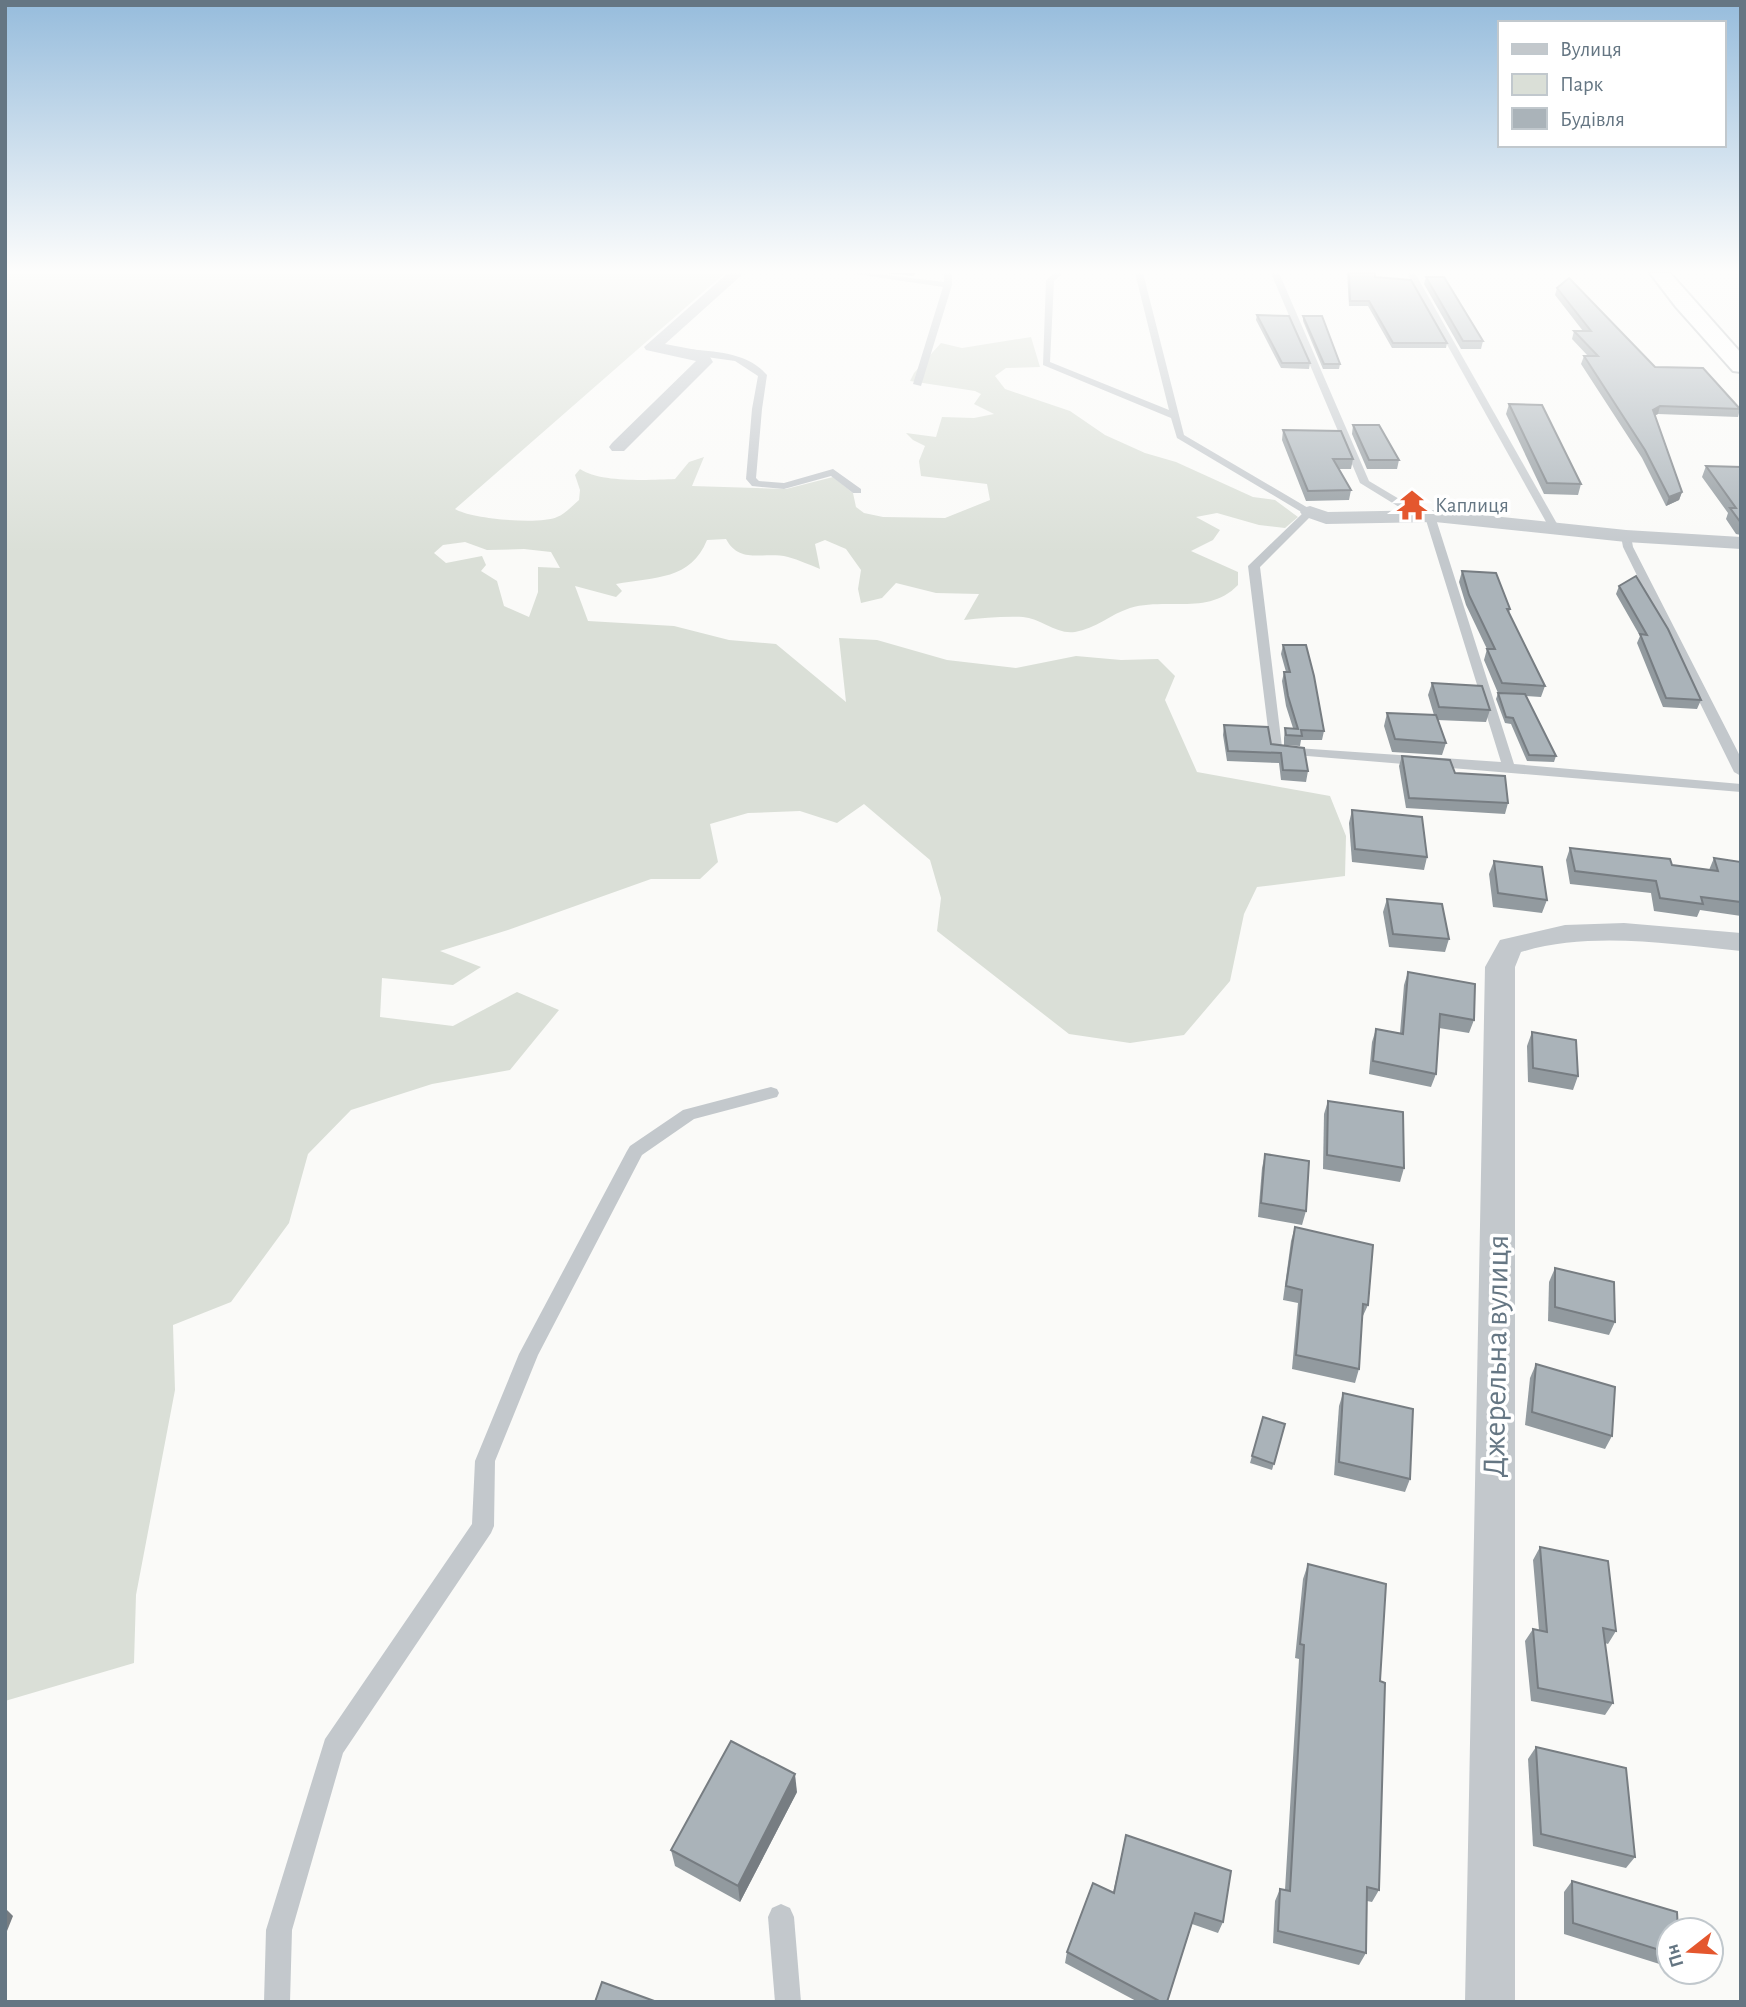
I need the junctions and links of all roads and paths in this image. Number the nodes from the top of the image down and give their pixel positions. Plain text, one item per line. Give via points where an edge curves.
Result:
1 (700, 367) edge
2 (755, 367) edge
3 (923, 367) edge
4 (1055, 367) edge
5 (1163, 367) edge
6 (1315, 367) edge
7 (1464, 367) edge
8 (918, 384) dead end
9 (1175, 416) junction
10 (618, 447) dead end
11 (857, 491) dead end
12 (1310, 512) junction
13 (1425, 516) junction
14 (1555, 528) junction
15 (1626, 536) junction
16 (1741, 543) edge
17 (1509, 767) junction
18 (1741, 772) edge
19 (1741, 788) edge
20 (1741, 942) edge
21 (771, 1093) dead end
22 (781, 1917) dead end
23 (276, 2002) edge
24 (788, 2002) edge
25 (1490, 2002) edge

1 - 10 street
2 - 11 lane via 763,375 751,479 756,484 784,486 833,472
3 - 8 lane
4 - 9 lane
5 - 9 lane
6 - 13 lane via 1365,483
7 - 14 lane
9 - 12 lane via 1180,436 1188,442
12 - 13 street via 1326,518
12 - 17 lane via 1254,566 1276,750
13 - 14 street
13 - 17 lane
14 - 15 street
15 - 16 street
15 - 18 lane
17 - 19 lane
20 - 25 street, Джерельна вулиця via 1568,932 1510,946 1500,967
21 - 23 lane via 689,1114 636,1151 524,1366 485,1461 483,1526 333,1747 279,1930
22 - 24 lane

